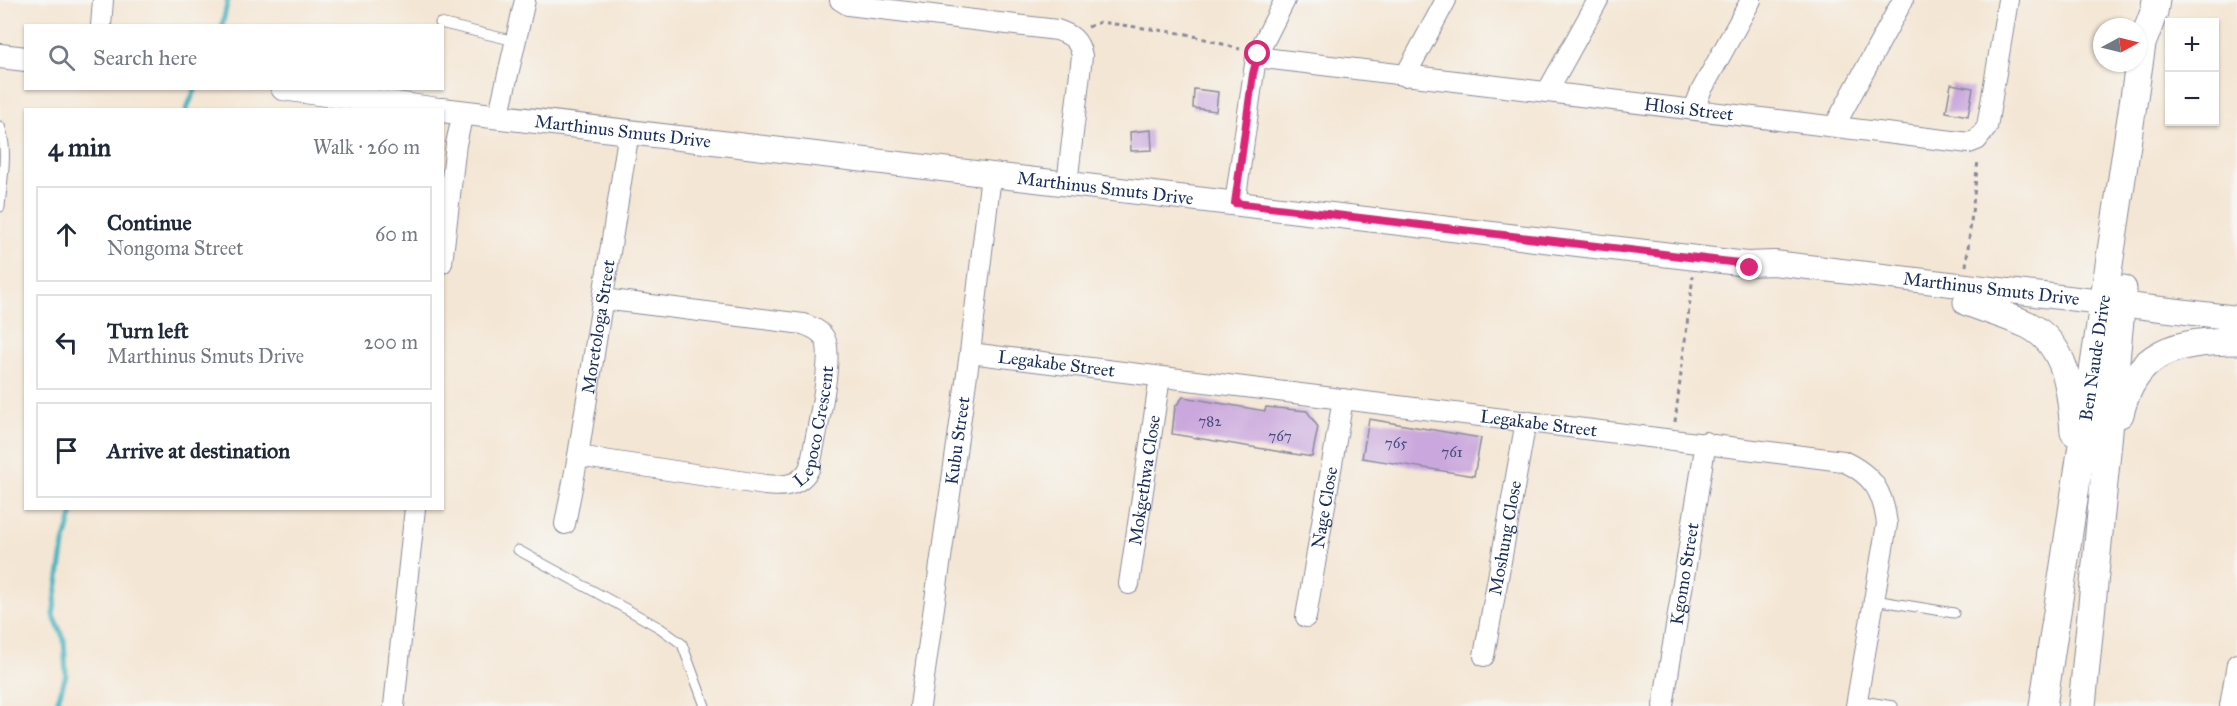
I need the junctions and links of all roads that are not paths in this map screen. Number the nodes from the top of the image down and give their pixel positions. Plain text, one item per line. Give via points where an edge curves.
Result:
1 (103, 0) edge
2 (525, 0) edge
3 (840, 0) edge
4 (1286, 0) edge
5 (1446, 0) edge
6 (1598, 0) edge
7 (1750, 0) edge
8 (1904, 0) edge
9 (2008, 0) edge
10 (2155, 6) edge
11 (440, 23) dead end
12 (101, 24) edge
13 (515, 41) junction
14 (1257, 55) junction
15 (0, 56) edge
16 (24, 59) edge
17 (1405, 76) junction
18 (297, 90) edge
19 (1547, 92) junction
20 (426, 108) edge
21 (1694, 109) junction
22 (448, 111) edge
23 (498, 118) junction
24 (1835, 125) junction
25 (0, 126) edge
26 (629, 131) junction
27 (991, 175) junction
28 (1067, 184) junction
29 (1235, 203) junction
30 (0, 207) edge
31 (444, 245) edge
32 (1966, 294) junction
33 (603, 298) junction
34 (2110, 310) junction
35 (2237, 318) edge
36 (2237, 338) edge
37 (970, 353) junction
38 (1160, 377) junction
39 (1343, 399) junction
40 (1526, 421) junction
41 (1706, 442) junction
42 (578, 456) junction
43 (2078, 478) junction
44 (2105, 479) junction
45 (415, 510) edge
46 (564, 524) dead end
47 (518, 550) dead end
48 (1129, 584) dead end
49 (1874, 600) junction
50 (1954, 613) dead end
51 (1306, 617) dead end
52 (1484, 656) dead end
53 (2237, 664) edge
54 (1856, 703) edge
55 (393, 706) edge
56 (705, 706) edge
57 (920, 706) edge
58 (1663, 706) edge
59 (1893, 706) edge
60 (2043, 706) edge
61 (2082, 706) edge
62 (2230, 706) edge

1 - 12 street
2 - 13 street
3 - 28 street via 848,5 1070,34 1082,56
4 - 14 street
5 - 17 street
6 - 19 street
7 - 21 street
8 - 24 street
9 - 24 street, Hlosi Street via 1987,127 1977,140 1962,142
10 - 34 main road, Ben Naude Drive via 2156,37
11 - 13 lane
13 - 23 street
14 - 17 street, Hlosi Street
14 - 29 street
15 - 16 street
17 - 19 street, Hlosi Street
18 - 20 street, Marthinus Smuts Drive
19 - 21 street, Hlosi Street
21 - 24 street, Hlosi Street
22 - 23 street, Marthinus Smuts Drive
22 - 31 street via 456,144
23 - 26 street, Marthinus Smuts Drive
25 - 30 lane via 4,137
26 - 27 street, Marthinus Smuts Drive
26 - 33 street, Moretologa Street
27 - 28 street, Marthinus Smuts Drive
27 - 37 street, Kubu Street
28 - 29 street, Marthinus Smuts Drive
29 - 32 street, Marthinus Smuts Drive
32 - 34 street, Marthinus Smuts Drive
32 - 43 main road via 2030,326 2046,338 2059,356 2072,399
33 - 42 street, Moretologa Street
33 - 42 street, Lepoco Crescent via 803,324 822,334 829,359 810,466 794,484 765,485
34 - 35 street, Marthinus Smuts Drive
34 - 36 street
34 - 43 main road, Ben Naude Drive
34 - 44 main road, Ben Naude Drive
36 - 44 main road via 2180,346 2157,355 2142,368 2124,398
37 - 38 street, Legakabe Street
37 - 57 street, Kubu Street
38 - 39 street, Legakabe Street
38 - 48 street, Mokgethwa Close
39 - 40 street, Legakabe Street
39 - 51 street, Nage Close
40 - 41 street, Legakabe Street
40 - 52 street, Moshung Close
41 - 49 street, Legakabe Street via 1843,461 1870,478 1880,492 1887,524
41 - 58 street, Kgomo Street
42 - 46 street, Moretologa Street
43 - 60 main road, Ben Naude Drive
44 - 61 main road, Ben Naude Drive
45 - 55 street
47 - 56 lane via 640,616 682,644
49 - 50 lane
49 - 54 street, Legakabe Street
53 - 62 street
54 - 59 lane

